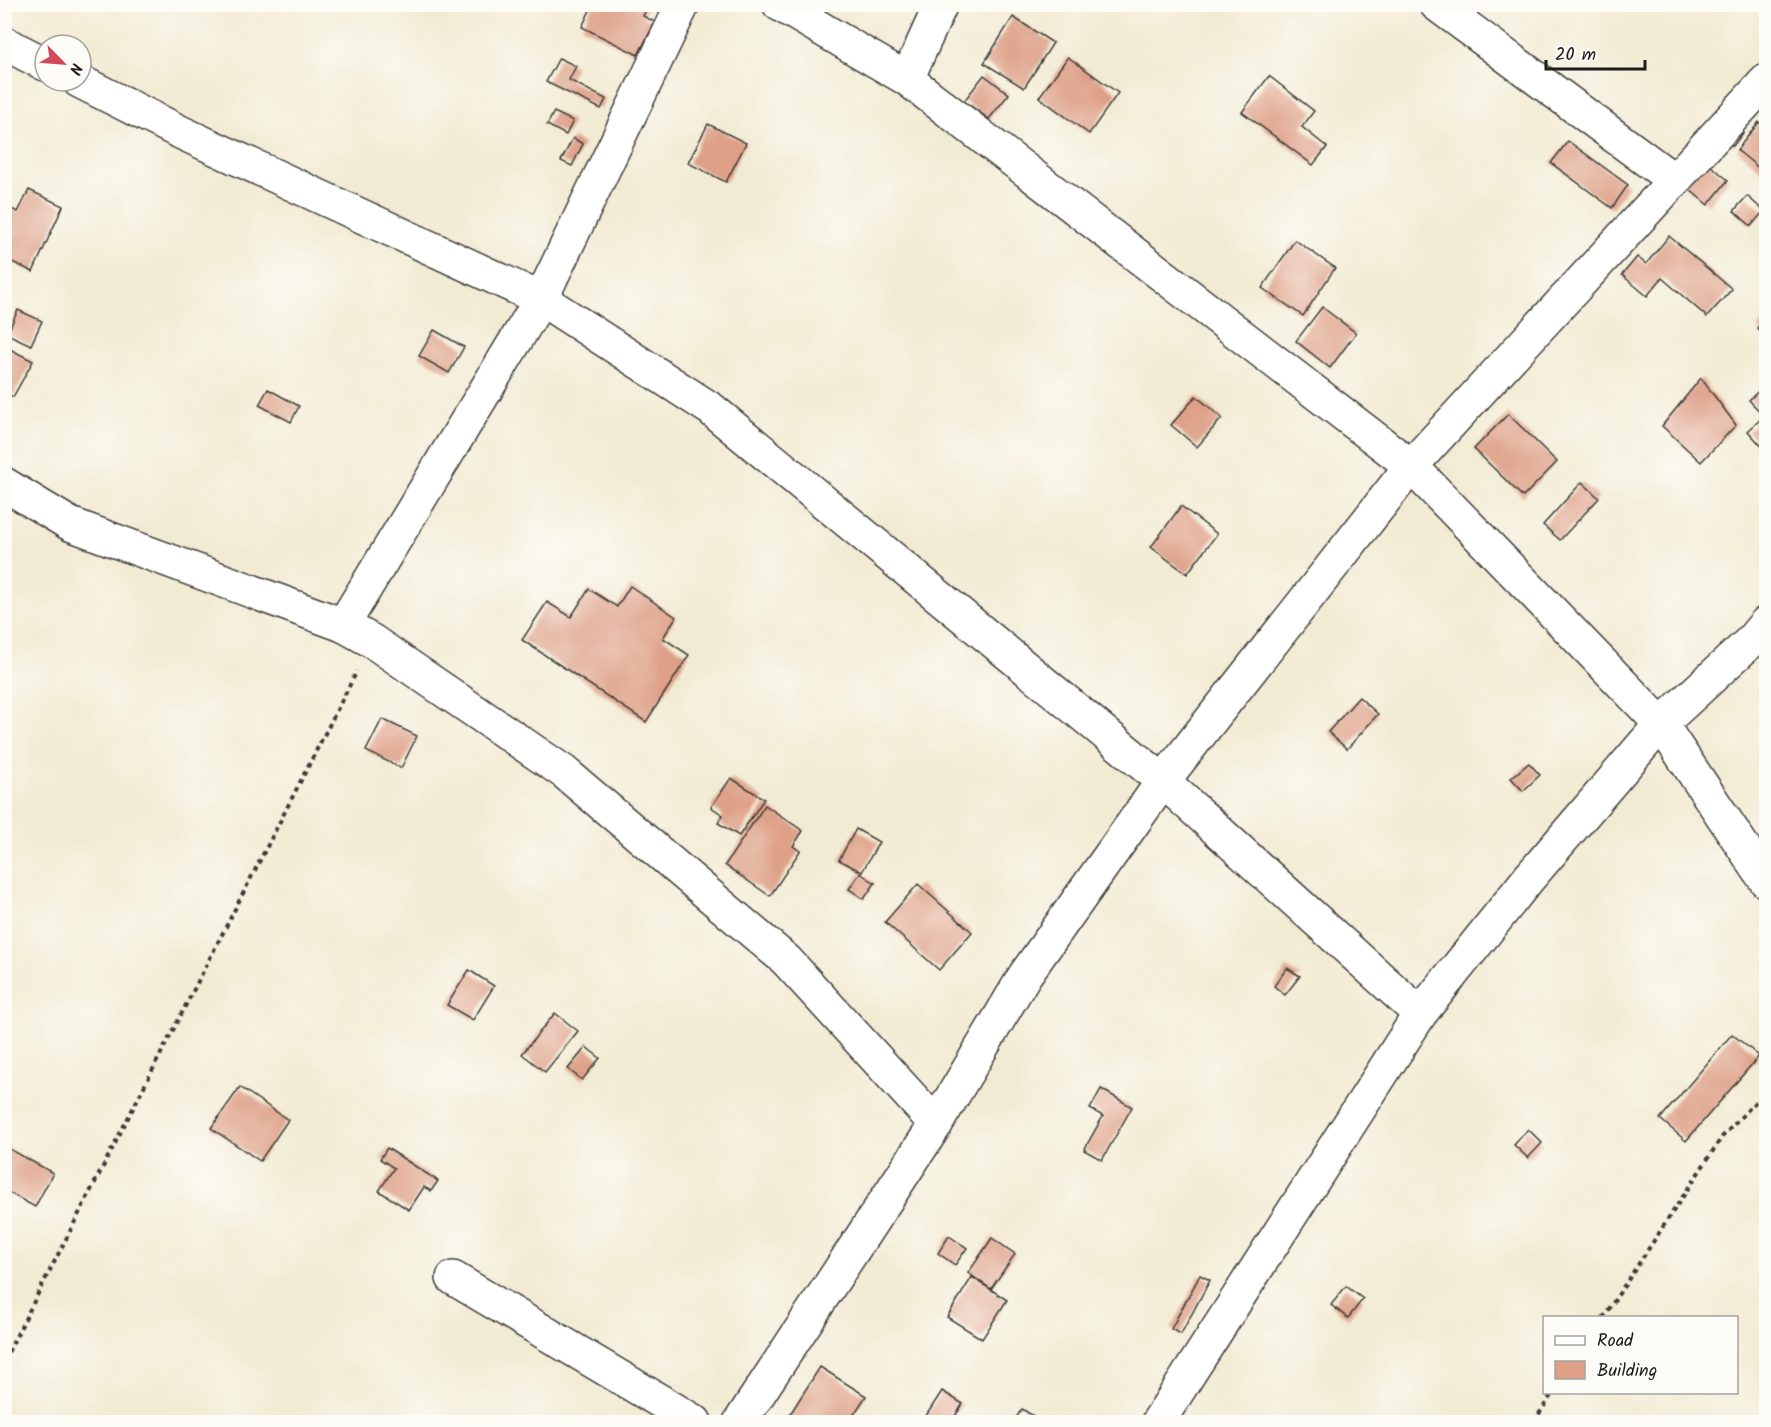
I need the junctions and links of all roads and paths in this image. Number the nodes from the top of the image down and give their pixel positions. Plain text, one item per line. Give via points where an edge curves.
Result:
1 (683, 4) edge
2 (779, 4) edge
3 (941, 4) edge
4 (1436, 4) edge
5 (4, 43) edge
6 (33, 58) edge
7 (907, 79) junction
8 (1767, 81) edge
9 (93, 88) edge
10 (1675, 182) junction
11 (541, 299) junction
12 (1411, 466) junction
13 (4, 484) edge
14 (1767, 623) edge
15 (343, 625) junction
16 (372, 641) junction
17 (1661, 724) junction
18 (1163, 781) junction
19 (1767, 881) edge
20 (1420, 1014) junction
21 (1767, 1091) edge
22 (936, 1124) junction
23 (453, 1278) dead end
24 (1604, 1316) edge
25 (4, 1360) edge
26 (1553, 1394) edge
27 (4, 1410) edge
28 (24, 1422) edge
29 (695, 1422) edge
30 (740, 1422) edge
31 (1158, 1422) edge
32 (1534, 1422) edge

1 - 11 street
2 - 7 street
3 - 7 street
4 - 10 street
5 - 6 street
7 - 12 street
8 - 10 street
9 - 11 street
10 - 12 street
11 - 15 street
11 - 18 street via 711,409
12 - 17 street
12 - 18 street
13 - 15 street via 70,524
14 - 17 street
15 - 16 street
16 - 22 street via 564,772 786,960
16 - 25 path
17 - 19 street
17 - 20 street via 1529,878
18 - 20 street
18 - 22 street via 1025,975
20 - 31 street
21 - 24 path via 1722,1137
22 - 30 street
23 - 29 street
26 - 32 path
27 - 28 path

